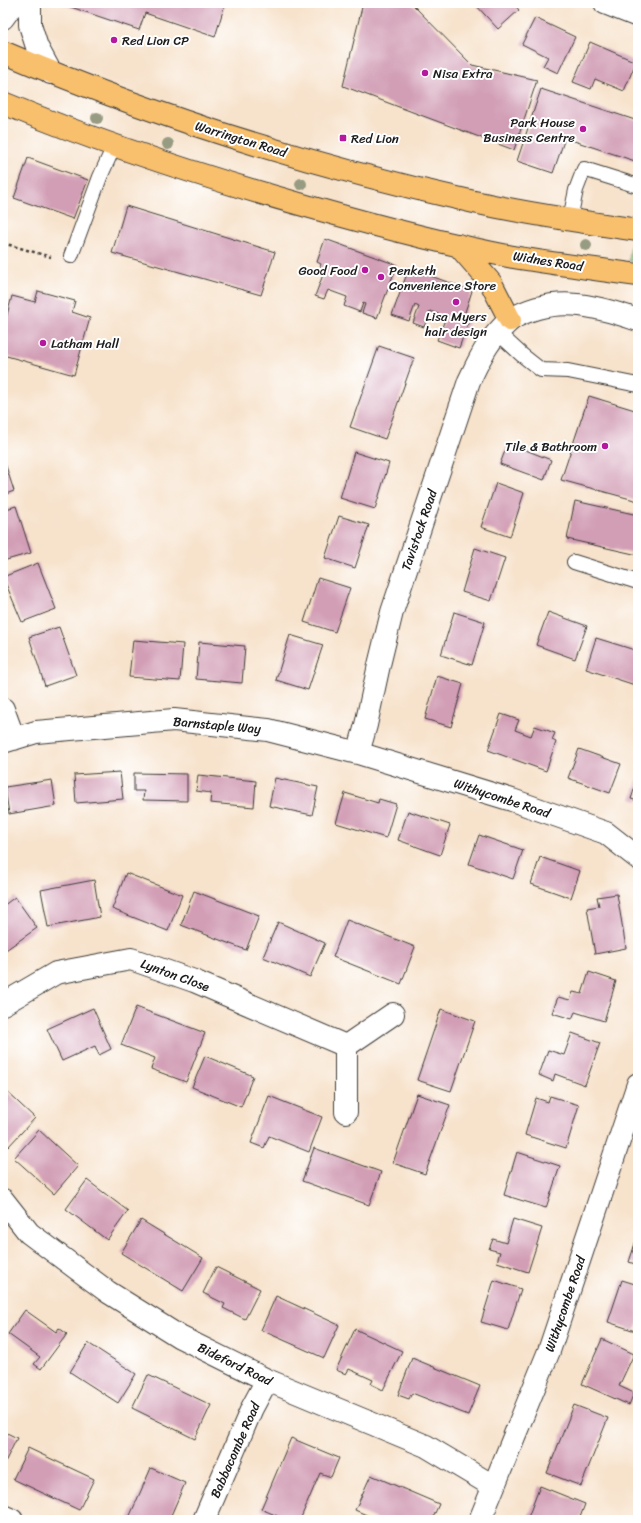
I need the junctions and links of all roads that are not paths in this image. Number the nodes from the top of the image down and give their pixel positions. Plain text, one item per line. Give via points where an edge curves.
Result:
1 (14, 3) edge
2 (30, 3) edge
3 (604, 3) edge
4 (638, 16) edge
5 (3, 18) edge
6 (3, 52) edge
7 (51, 73) junction
8 (7, 101) edge
9 (114, 146) junction
10 (638, 186) edge
11 (570, 219) junction
12 (638, 230) edge
13 (458, 245) junction
14 (71, 256) road end
15 (638, 275) edge
16 (638, 320) edge
17 (504, 326) junction
18 (638, 385) edge
19 (574, 562) dead end
20 (638, 582) edge
21 (3, 709) edge
22 (8, 740) edge
23 (358, 754) junction
24 (638, 858) edge
25 (3, 1004) edge
26 (392, 1014) dead end
27 (346, 1046) junction
28 (638, 1084) edge
29 (346, 1112) dead end
30 (3, 1200) edge
31 (267, 1380) junction
32 (493, 1486) junction
33 (3, 1516) edge
34 (12, 1520) edge
35 (204, 1520) edge
36 (480, 1520) edge

1 - 5 street
2 - 7 street via 30,25 37,47
3 - 4 street
6 - 7 main road, Warrington Road
7 - 11 main road, Warrington Road via 167,116 268,148 487,205
8 - 9 main road
9 - 13 main road via 256,192
9 - 14 lane
10 - 11 lane via 584,169 576,190
11 - 12 main road
13 - 15 main road, Widnes Road via 514,257
13 - 17 main road via 491,283
16 - 17 street via 608,310 549,304 533,308
17 - 18 lane via 522,355 542,370 568,371
17 - 23 street, Tavistock Road via 486,346 469,380 392,612
19 - 20 lane
21 - 22 street
22 - 23 street, Barnstaple Way via 36,732 174,720 268,730
23 - 24 street, Withycombe Road via 512,800 606,833
25 - 27 street, Lynton Close via 56,973 131,959 194,982
26 - 27 street
27 - 29 street
28 - 32 street, Withycombe Road via 549,1351
30 - 31 street, Bideford Road via 29,1233 108,1292 180,1337
31 - 32 street, Bideford Road via 426,1446
31 - 35 street, Babbacombe Road via 252,1408
32 - 36 street, Withycombe Road
33 - 34 street

